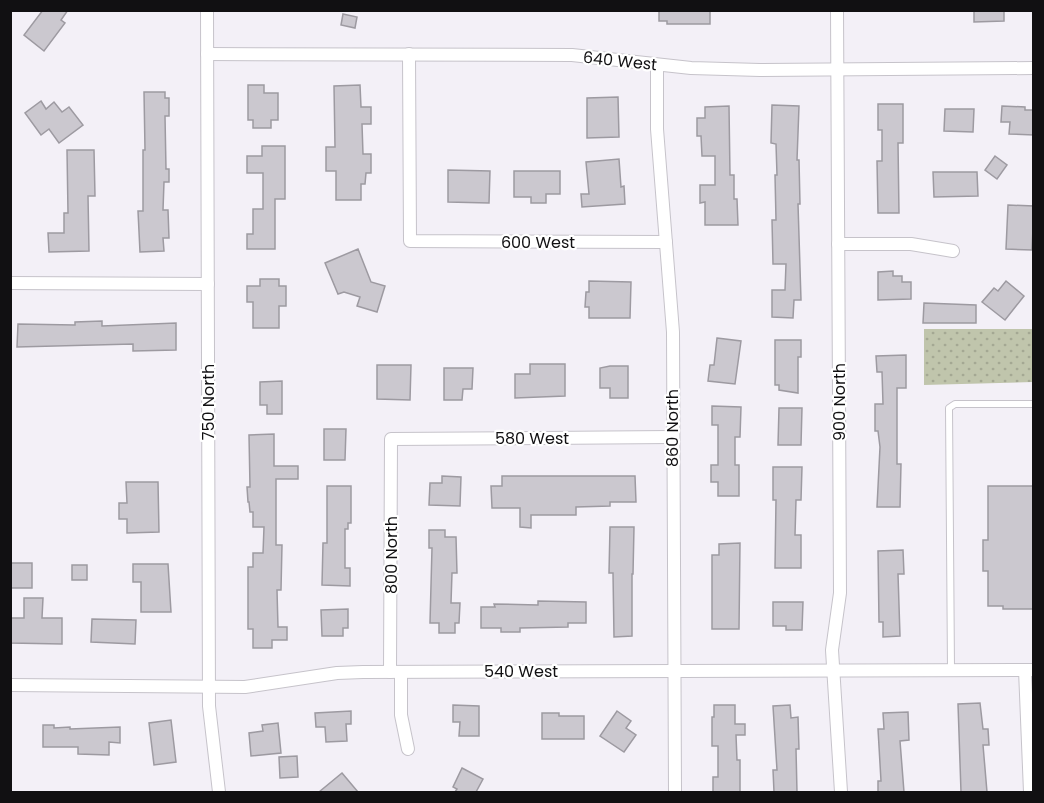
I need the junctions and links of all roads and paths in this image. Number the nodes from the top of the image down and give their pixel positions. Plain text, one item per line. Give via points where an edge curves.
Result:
1 (207, 10) edge
2 (837, 10) edge
3 (207, 54) junction
4 (409, 54) junction
5 (657, 65) junction
6 (1034, 68) edge
7 (838, 69) junction
8 (666, 242) junction
9 (838, 244) junction
10 (953, 251) dead end
11 (10, 283) edge
12 (208, 284) junction
13 (1034, 404) edge
14 (672, 437) junction
15 (392, 439) joint
16 (833, 670) junction
17 (951, 670) junction
18 (1029, 670) edge
19 (674, 671) junction
20 (396, 672) junction
21 (10, 685) edge
22 (209, 687) junction
23 (408, 749) dead end
24 (219, 792) edge
25 (675, 792) edge
26 (841, 792) edge
27 (1030, 792) edge

1 - 3 street, 750 North
2 - 7 street, 900 North
3 - 4 street, 640 West
3 - 12 street, 750 North
4 - 5 street, 640 West via 572,56
4 - 8 street, 600 West via 410,241
5 - 7 street, 640 West
5 - 8 street, 860 North via 657,129
6 - 7 street, 640 West
7 - 9 street, 900 North
8 - 14 street, 860 North via 673,332
9 - 10 street via 911,244
9 - 16 street, 900 North via 840,593
11 - 12 street
12 - 22 street, 750 North
13 - 17 lane via 955,404 949,408
14 - 15 street, 580 West
14 - 19 street, 860 North
15 - 20 street, 800 North
16 - 17 street, 540 West
16 - 19 street, 540 West
16 - 26 street, 900 North
17 - 18 street, 540 West
18 - 27 street
19 - 20 street, 540 West
19 - 25 street, 860 North
20 - 22 street, 540 West via 337,673 263,686
20 - 23 street, 800 North
21 - 22 street, 540 West
22 - 24 street, 750 North

